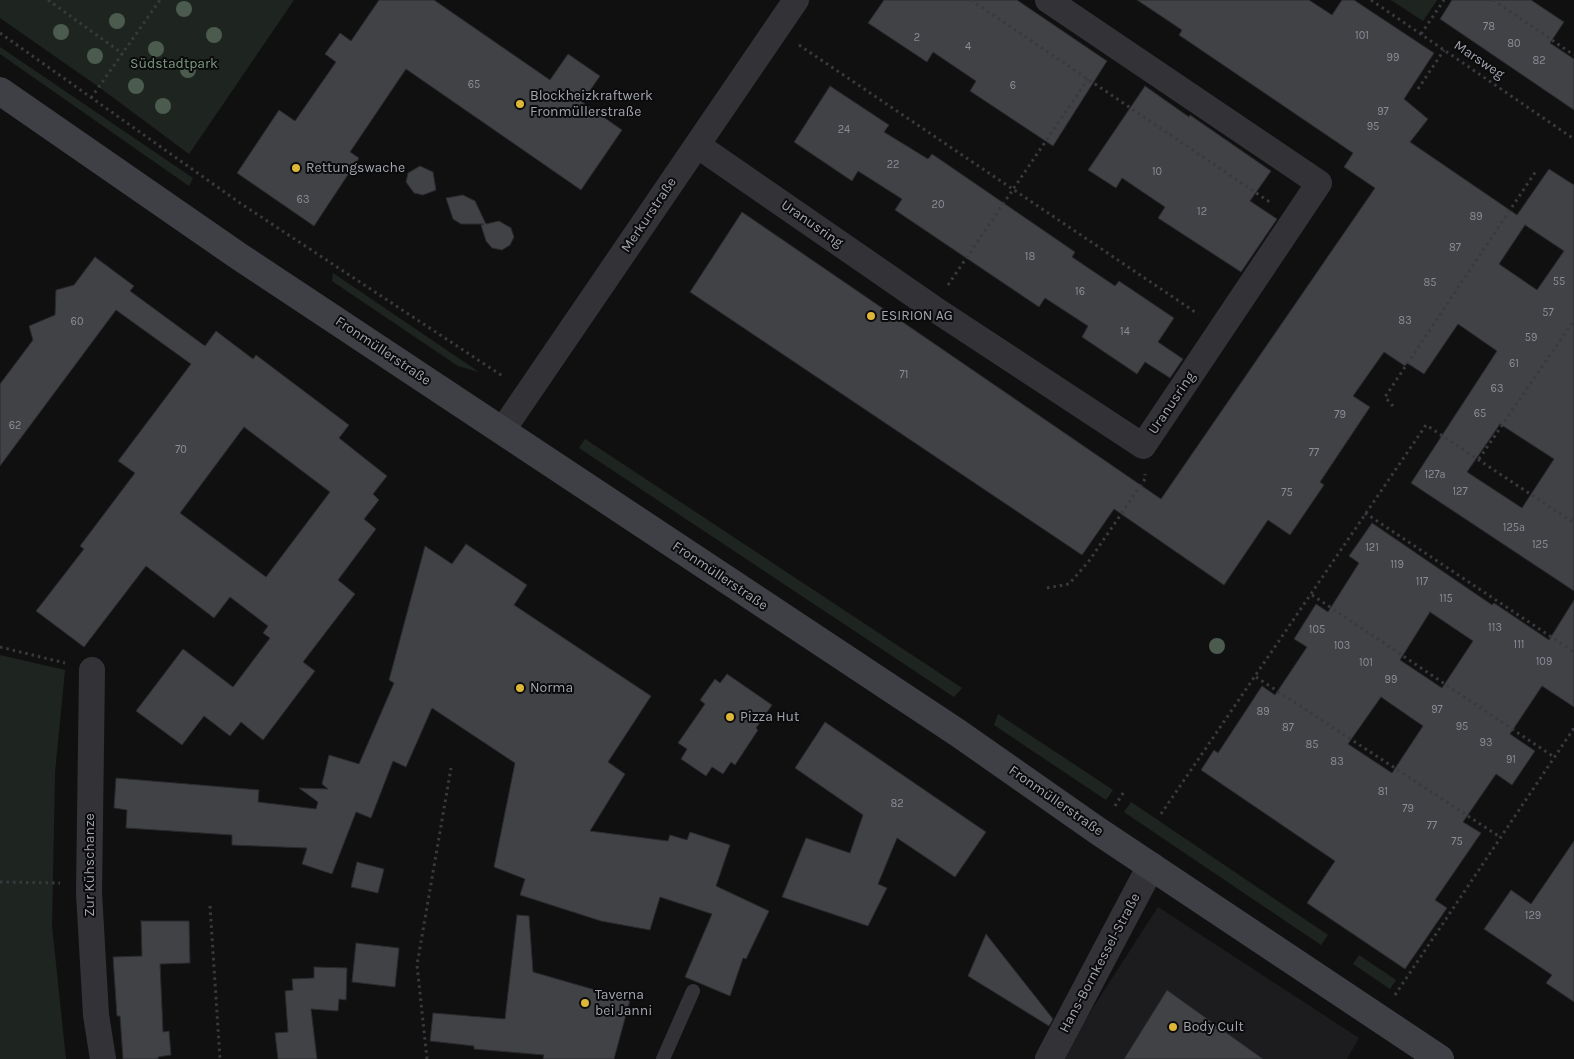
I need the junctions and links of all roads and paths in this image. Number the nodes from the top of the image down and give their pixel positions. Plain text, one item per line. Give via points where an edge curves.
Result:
1 (48, 0) edge
2 (160, 0) edge
3 (796, 0) edge
4 (971, 0) edge
5 (1048, 0) edge
6 (1372, 0) edge
7 (1444, 0) edge
8 (1493, 0) edge
9 (776, 30) junction
10 (0, 33) edge
11 (1421, 34) junction
12 (1444, 50) junction
13 (123, 54) junction
14 (1574, 55) edge
15 (1088, 79) junction
16 (1418, 89) dead end
17 (0, 91) edge
18 (91, 98) junction
19 (1574, 139) edge
20 (697, 144) junction
21 (1536, 171) dead end
22 (1013, 189) junction
23 (1295, 219) junction
24 (933, 308) junction
25 (1574, 320) edge
26 (1221, 329) junction
27 (527, 392) junction
28 (1393, 406) dead end
29 (502, 431) junction
30 (1143, 446) junction
31 (1479, 460) junction
32 (1365, 514) junction
33 (1574, 517) edge
34 (1573, 522) edge
35 (1047, 588) dead end
36 (1311, 594) junction
37 (0, 647) edge
38 (1574, 652) edge
39 (92, 670) joint
40 (1256, 677) junction
41 (1574, 728) edge
42 (1554, 757) junction
43 (451, 768) dead end
44 (1161, 814) dead end
45 (1500, 837) junction
46 (1151, 866) junction
47 (0, 882) edge
48 (89, 884) junction
49 (210, 906) dead end
50 (693, 991) dead end
51 (1379, 1018) junction
52 (103, 1059) edge
53 (220, 1059) edge
54 (427, 1059) edge
55 (663, 1059) edge
56 (1049, 1059) edge
57 (1440, 1059) edge

1 - 13 path
2 - 13 path
3 - 9 street, Merkurstraße
4 - 15 path
5 - 23 street, Uranusring via 1318,184
6 - 11 path, Marsweg
7 - 11 path
8 - 14 path
9 - 20 street, Merkurstraße
9 - 22 path
10 - 18 path
11 - 12 path, Marsweg
12 - 16 path
12 - 19 path, Marsweg
13 - 18 path
15 - 22 path
15 - 23 path
17 - 29 main road, Fronmüllerstraße
18 - 27 path via 240,203
20 - 24 street, Uranusring
20 - 27 street, Merkurstraße
21 - 28 path via 1385,397
22 - 24 path
22 - 26 path
23 - 26 street, Uranusring
24 - 30 street, Uranusring
25 - 31 path
26 - 30 street, Uranusring
27 - 29 street, Merkurstraße
29 - 46 main road, Fronmüllerstraße via 958,733
30 - 35 path via 1145,479 1095,553 1069,584
31 - 32 path via 1426,425
31 - 34 path
32 - 36 path
32 - 38 path
33 - 34 path
36 - 40 path
36 - 42 path
37 - 39 path
39 - 48 street, Zur Kühschanze
40 - 44 path
40 - 45 path
41 - 42 path
42 - 45 path
43 - 54 path via 417,965
45 - 51 path
46 - 51 main road, Fronmüllerstraße
46 - 56 street, Hans-Bornkessel-Straße
47 - 48 path
48 - 52 street, Zur Kühschanze via 96,1015
49 - 53 path
50 - 55 lane
51 - 57 main road, Fronmüllerstraße

